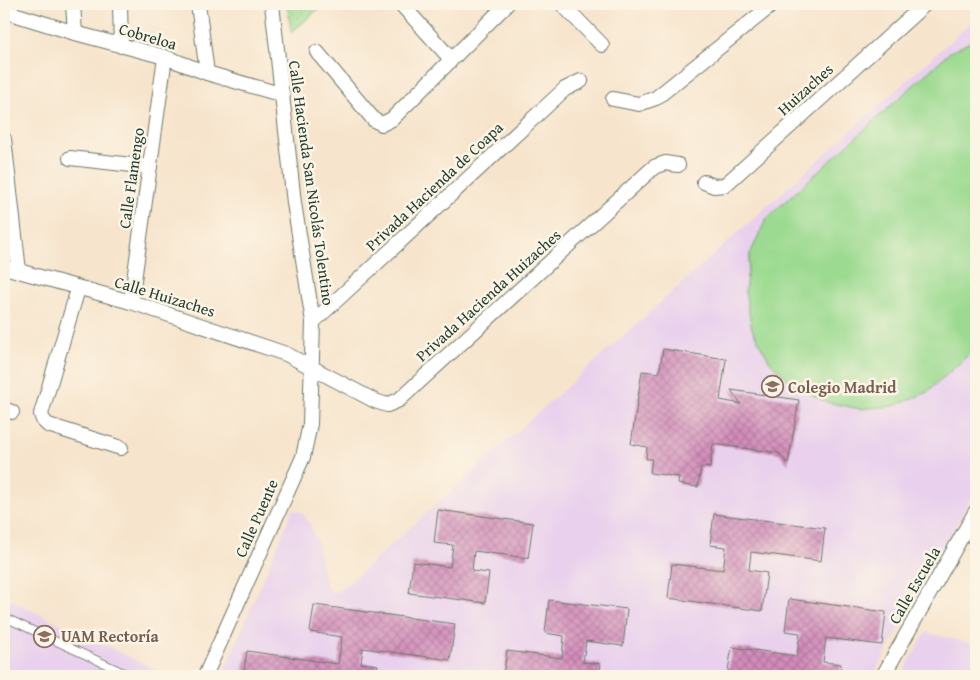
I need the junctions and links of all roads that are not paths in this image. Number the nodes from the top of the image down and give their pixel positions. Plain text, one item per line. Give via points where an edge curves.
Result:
1 (73, 4) edge
2 (120, 4) edge
3 (198, 4) edge
4 (272, 4) edge
5 (401, 4) edge
6 (507, 4) edge
7 (562, 4) edge
8 (773, 4) edge
9 (925, 4) edge
10 (4, 12) edge
11 (75, 33) junction
12 (602, 45) dead end
13 (121, 46) junction
14 (317, 52) dead end
15 (165, 57) junction
16 (451, 59) junction
17 (207, 73) junction
18 (581, 81) dead end
19 (283, 94) junction
20 (613, 99) dead end
21 (4, 138) edge
22 (70, 158) dead end
23 (678, 165) dead end
24 (150, 167) junction
25 (704, 182) dead end
26 (4, 267) edge
27 (19, 271) junction
28 (78, 288) junction
29 (131, 302) junction
30 (313, 322) junction
31 (312, 367) junction
32 (121, 448) dead end
33 (976, 511) edge
34 (4, 619) edge
35 (131, 676) edge
36 (205, 676) edge
37 (882, 676) edge

1 - 11 street
2 - 13 street
3 - 17 street
4 - 19 street, Calle Hacienda San Nicolás Tolentino
5 - 16 street
6 - 16 street
7 - 12 street
8 - 20 street via 656,98 639,104
9 - 25 street, Huizaches via 725,185 714,186
10 - 11 street, Cobreloa
11 - 13 street, Cobreloa
13 - 15 street, Cobreloa
14 - 16 street via 374,120 382,124
15 - 17 street, Cobreloa
15 - 24 street, Calle Flamengo
17 - 19 street, Cobreloa
18 - 30 street, Privada Hacienda de Coapa via 565,88
19 - 30 street, Calle Hacienda San Nicolás Tolentino via 294,203
21 - 27 street
22 - 24 street
23 - 31 street, Privada Hacienda Huizaches via 666,163 654,167 399,400 387,405 375,401
24 - 29 street, Calle Flamengo
26 - 27 street, Calle Huizaches
27 - 28 street, Calle Huizaches
28 - 29 street, Calle Huizaches
28 - 32 street via 41,414 42,420 48,425
29 - 31 street, Calle Huizaches via 286,354
30 - 31 street, Calle Hacienda San Nicolás Tolentino
31 - 36 street, Calle Puente via 310,424 303,457
33 - 37 street, Calle Escuela
34 - 35 lane

